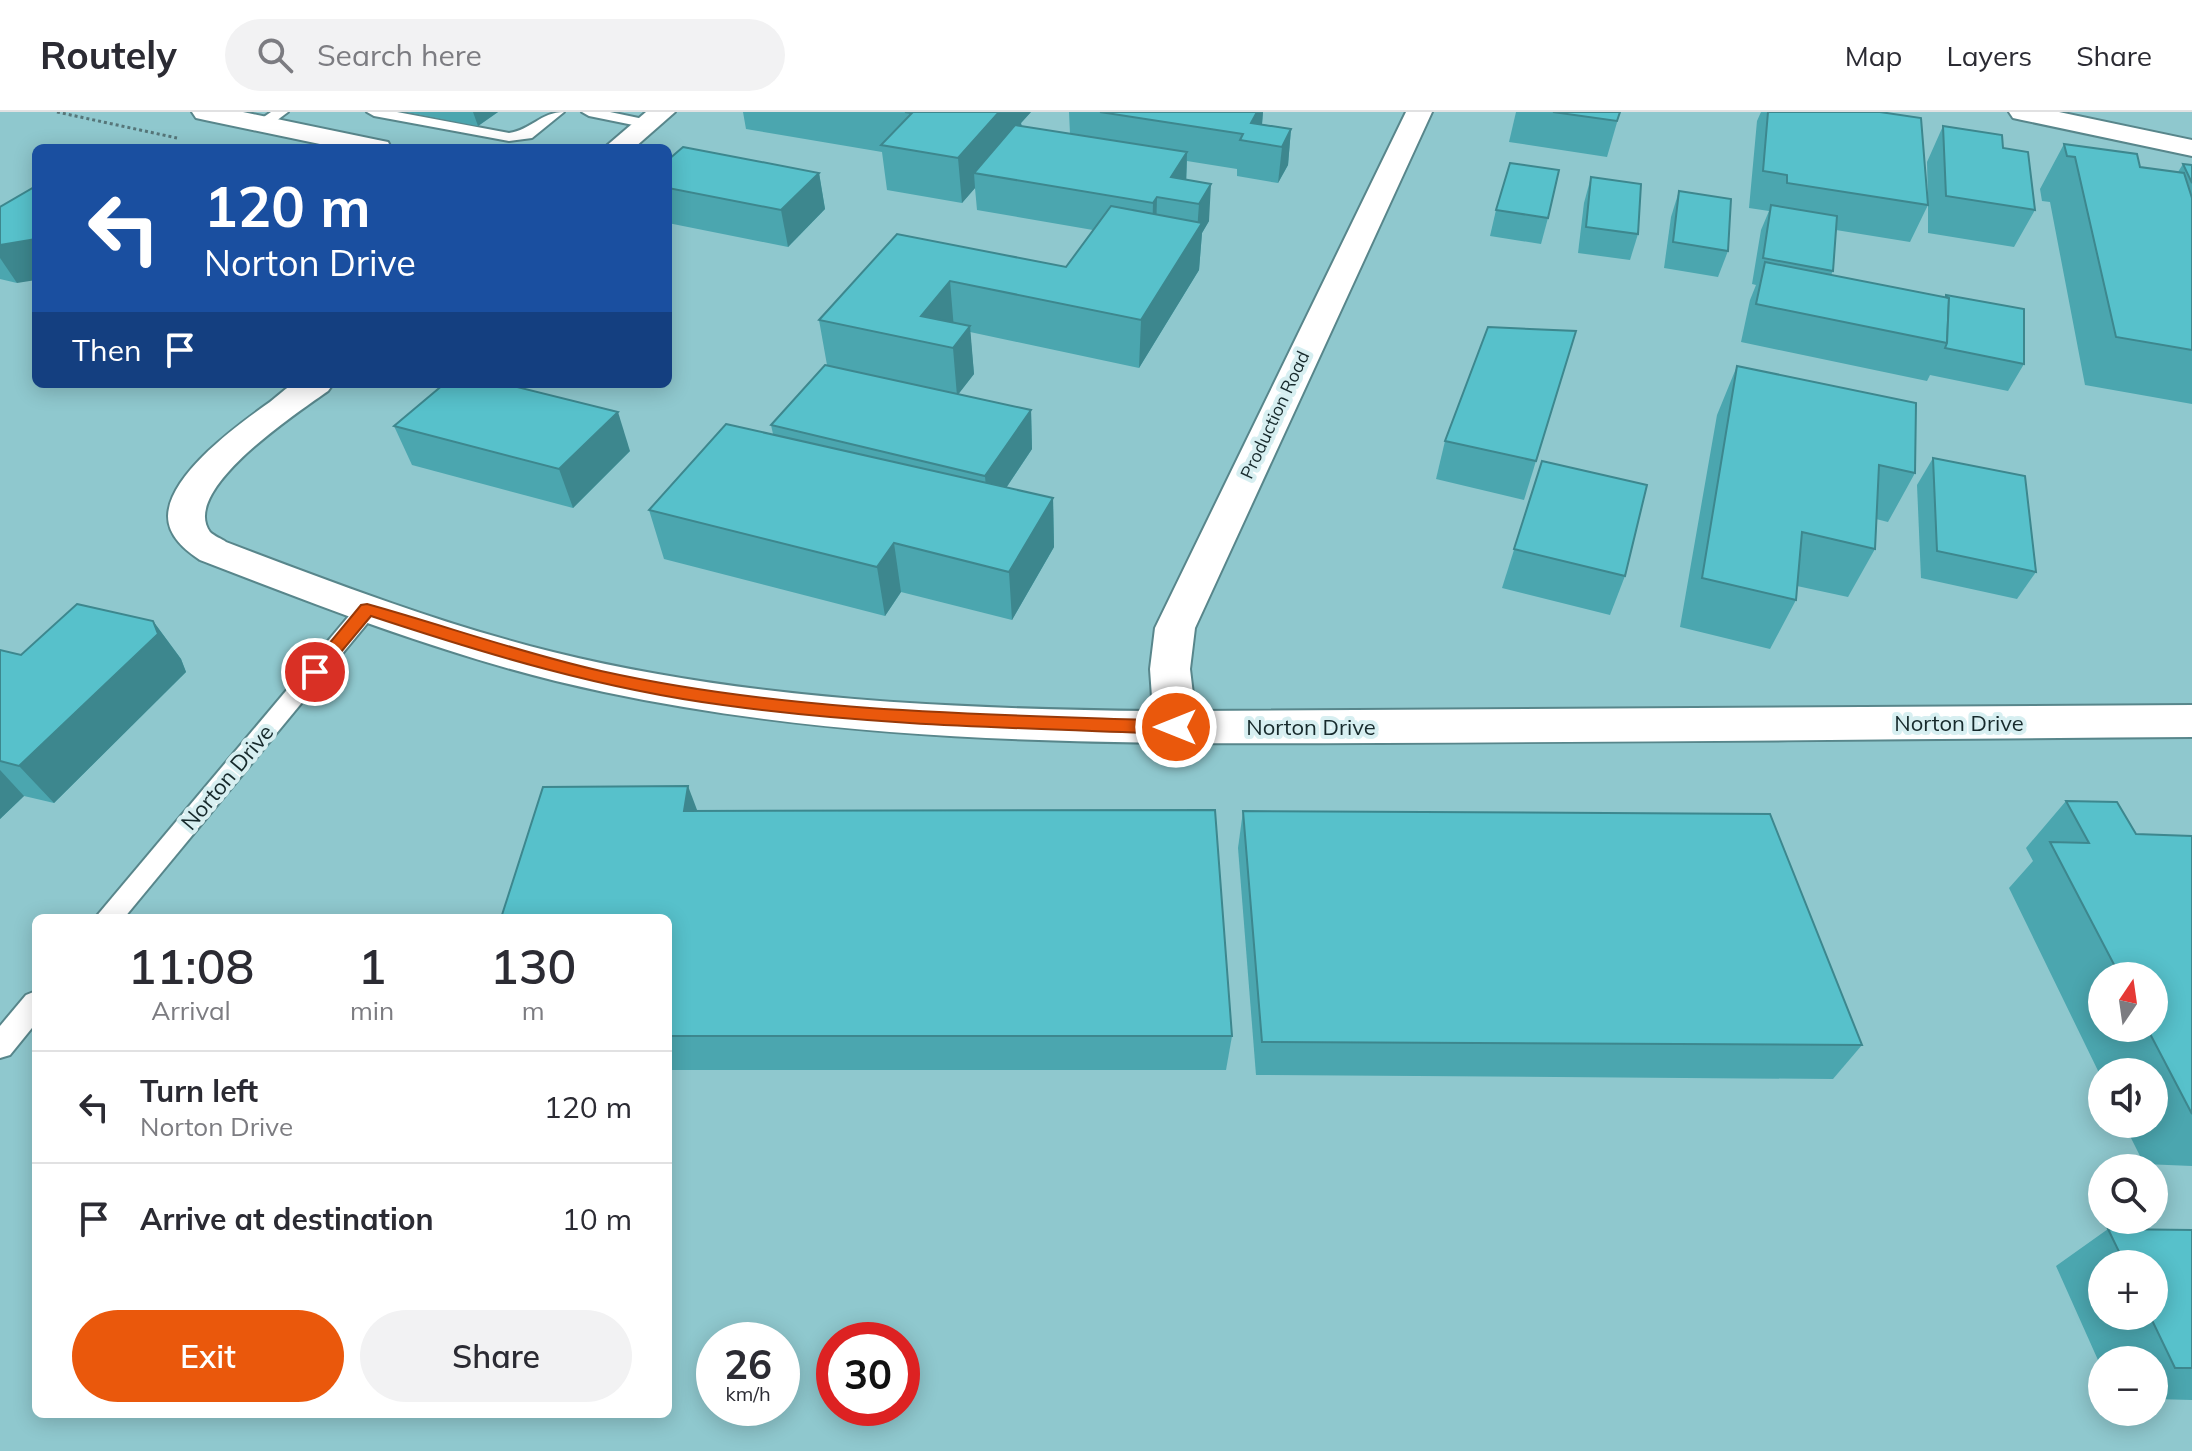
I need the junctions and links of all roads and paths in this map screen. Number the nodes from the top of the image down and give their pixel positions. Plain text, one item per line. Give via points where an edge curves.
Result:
1 (57, 112) edge
2 (210, 112) edge
3 (374, 112) edge
4 (557, 112) edge
5 (589, 112) edge
6 (1419, 112) edge
7 (2022, 112) edge
8 (272, 118) edge
9 (655, 118) edge
10 (185, 139) dead end
11 (364, 144) edge
12 (622, 144) edge
13 (2192, 148) edge
14 (311, 388) edge
15 (367, 609) junction
16 (2192, 721) edge
17 (1176, 727) junction
18 (111, 914) edge
19 (32, 1008) edge
20 (0, 1046) edge

1 - 10 path
2 - 8 street
3 - 4 lane via 509,137 527,135
5 - 9 lane
6 - 17 street, Production Road via 1175,628 1170,669
7 - 13 street
8 - 11 street
9 - 12 street
14 - 15 street via 211,466 191,494 187,516 192,536 213,551
15 - 17 street, Norton Drive via 491,650 720,699 869,716
15 - 18 lane, Norton Drive
16 - 17 street, Norton Drive
19 - 20 lane

